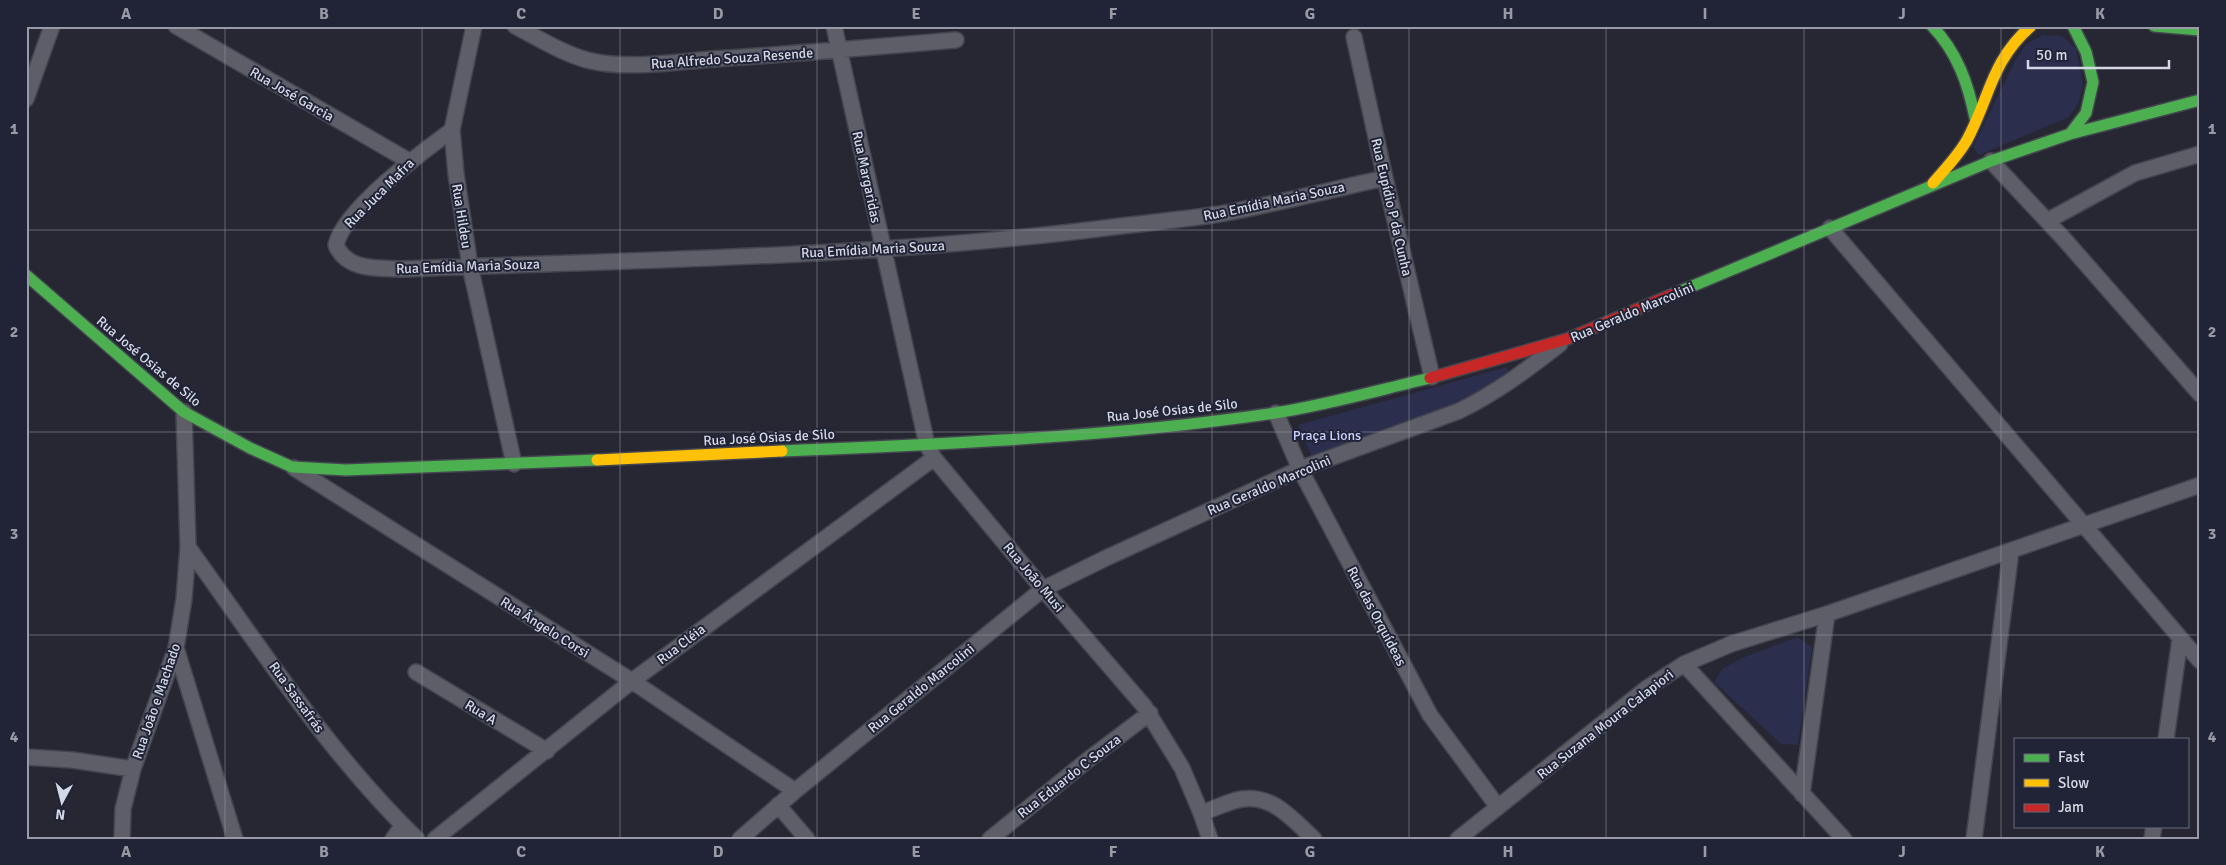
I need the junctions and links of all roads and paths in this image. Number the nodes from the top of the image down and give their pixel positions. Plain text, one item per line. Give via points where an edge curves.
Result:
1 (52, 26) edge
2 (176, 26) edge
3 (474, 26) edge
4 (514, 26) edge
5 (834, 26) edge
6 (1932, 26) edge
7 (2031, 26) edge
8 (2073, 26) edge
9 (2154, 26) edge
10 (2200, 30) edge
11 (1354, 37) dead end
12 (956, 40) dead end
13 (839, 50) junction
14 (26, 98) edge
15 (2200, 100) edge
16 (1975, 118) junction
17 (452, 130) junction
18 (2070, 134) junction
19 (2200, 154) edge
20 (409, 161) junction
21 (1991, 161) junction
22 (1385, 178) junction
23 (1932, 185) junction
24 (2047, 221) junction
25 (1830, 228) junction
26 (883, 250) junction
27 (355, 265) joint
28 (470, 266) junction
29 (26, 275) edge
30 (1567, 338) junction
31 (1432, 377) junction
32 (2200, 394) edge
33 (184, 412) junction
34 (1276, 413) junction
35 (931, 451) junction
36 (514, 464) junction
37 (292, 467) junction
38 (1300, 469) junction
39 (2200, 485) edge
40 (2086, 526) junction
41 (188, 548) junction
42 (2012, 551) junction
43 (1043, 589) junction
44 (1828, 614) junction
45 (2180, 639) junction
46 (176, 648) junction
47 (2200, 661) edge
48 (1684, 664) junction
49 (416, 672) dead end
50 (632, 681) junction
51 (1147, 710) junction
52 (2166, 738) edge
53 (547, 751) junction
54 (26, 758) edge
55 (133, 769) junction
56 (795, 791) junction
57 (1802, 794) junction
58 (778, 806) junction
59 (1498, 807) junction
60 (1202, 814) junction
61 (403, 825) junction
62 (122, 839) edge
63 (235, 839) edge
64 (393, 839) edge
65 (417, 839) edge
66 (435, 839) edge
67 (740, 839) edge
68 (807, 839) edge
69 (990, 839) edge
70 (1210, 839) edge
71 (1314, 839) edge
72 (1458, 839) edge
73 (1844, 839) edge
74 (1974, 839) edge

1 - 14 street
2 - 20 street, Rua José Garcia
3 - 17 street, Rua Hildeu
4 - 13 street, Rua Alfredo Souza Resende via 571,54 588,60 611,62 644,64
5 - 13 street, Rua Margaridas
6 - 16 main road via 1952,50 1964,72
7 - 16 main road, Rua Geraldo Marcolini via 2010,47 1999,65
8 - 18 main road via 2086,52 2093,82 2086,113
9 - 10 main road
11 - 22 street, Rua Eupídio P da Cunha
12 - 13 street, Rua Alfredo Souza Resende
13 - 26 street, Rua Margaridas
15 - 18 main road, Rua Geraldo Marcolini
16 - 23 main road, Rua Geraldo Marcolini via 1959,152
17 - 20 street, Rua Juca Mafra
17 - 28 street, Rua Hildeu
18 - 21 main road, Rua Geraldo Marcolini
19 - 24 street via 2135,173
20 - 27 street, Rua Juca Mafra via 342,229 336,245 339,253
21 - 23 main road, Rua Geraldo Marcolini
21 - 24 street
22 - 26 street, Rua Emídia Maria Souza via 1220,214 1056,235
22 - 31 street, Rua Eupídio P da Cunha
23 - 25 main road, Rua Geraldo Marcolini
24 - 32 street
25 - 30 main road, Rua Geraldo Marcolini
25 - 40 street
26 - 28 street, Rua Emídia Maria Souza
26 - 35 street, Rua Margaridas
27 - 28 street, Rua Emídia Maria Souza via 402,269
28 - 36 street, Rua Hildeu
29 - 33 main road, Rua José Osias de Silo
30 - 31 main road, Rua José Osias de Silo
30 - 38 street, Rua Geraldo Marcolini via 1518,377 1459,412
31 - 34 main road, Rua José Osias de Silo
33 - 37 main road, Rua José Osias de Silo
33 - 41 street, Rua João e Machado
34 - 35 main road, Rua José Osias de Silo
34 - 38 street, Rua das Orquídeas
35 - 36 main road, Rua José Osias de Silo
35 - 43 street, Rua João Musi
35 - 50 street, Rua Cléia
36 - 37 main road, Rua José Osias de Silo via 346,470
37 - 50 street, Rua Ângelo Corsi
38 - 43 street, Rua Geraldo Marcolini
38 - 59 street, Rua das Orquídeas via 1430,715
39 - 40 street
40 - 42 street
40 - 45 street
41 - 46 street, Rua João e Machado
41 - 61 street, Rua Sassafrás via 321,731
42 - 44 street
42 - 74 street
43 - 51 street, Rua João Musi
43 - 56 street, Rua Geraldo Marcolini
44 - 48 street via 1731,644
44 - 57 street
45 - 47 street
45 - 52 street
46 - 55 street, Rua João e Machado
46 - 63 street
48 - 57 street, Rua Suzana Moura Calapiori
48 - 59 street, Rua Suzana Moura Calapiori via 1648,688
49 - 53 street, Rua A
50 - 53 street, Rua Cléia
50 - 56 street, Rua Ângelo Corsi
51 - 60 street, Rua João Musi via 1182,768
51 - 69 street, Rua Eduardo C Souza
53 - 66 street, Rua Cléia
54 - 55 street via 72,760
55 - 62 street, Rua João e Machado via 123,809
56 - 58 street, Rua Geraldo Marcolini
57 - 73 street, Rua Suzana Moura Calapiori
58 - 67 street, Rua Geraldo Marcolini
58 - 68 street
59 - 72 street, Rua Suzana Moura Calapiori
60 - 70 street, Rua João Musi
60 - 71 street via 1241,799 1256,798 1280,808
61 - 64 street
61 - 65 street, Rua Sassafrás

